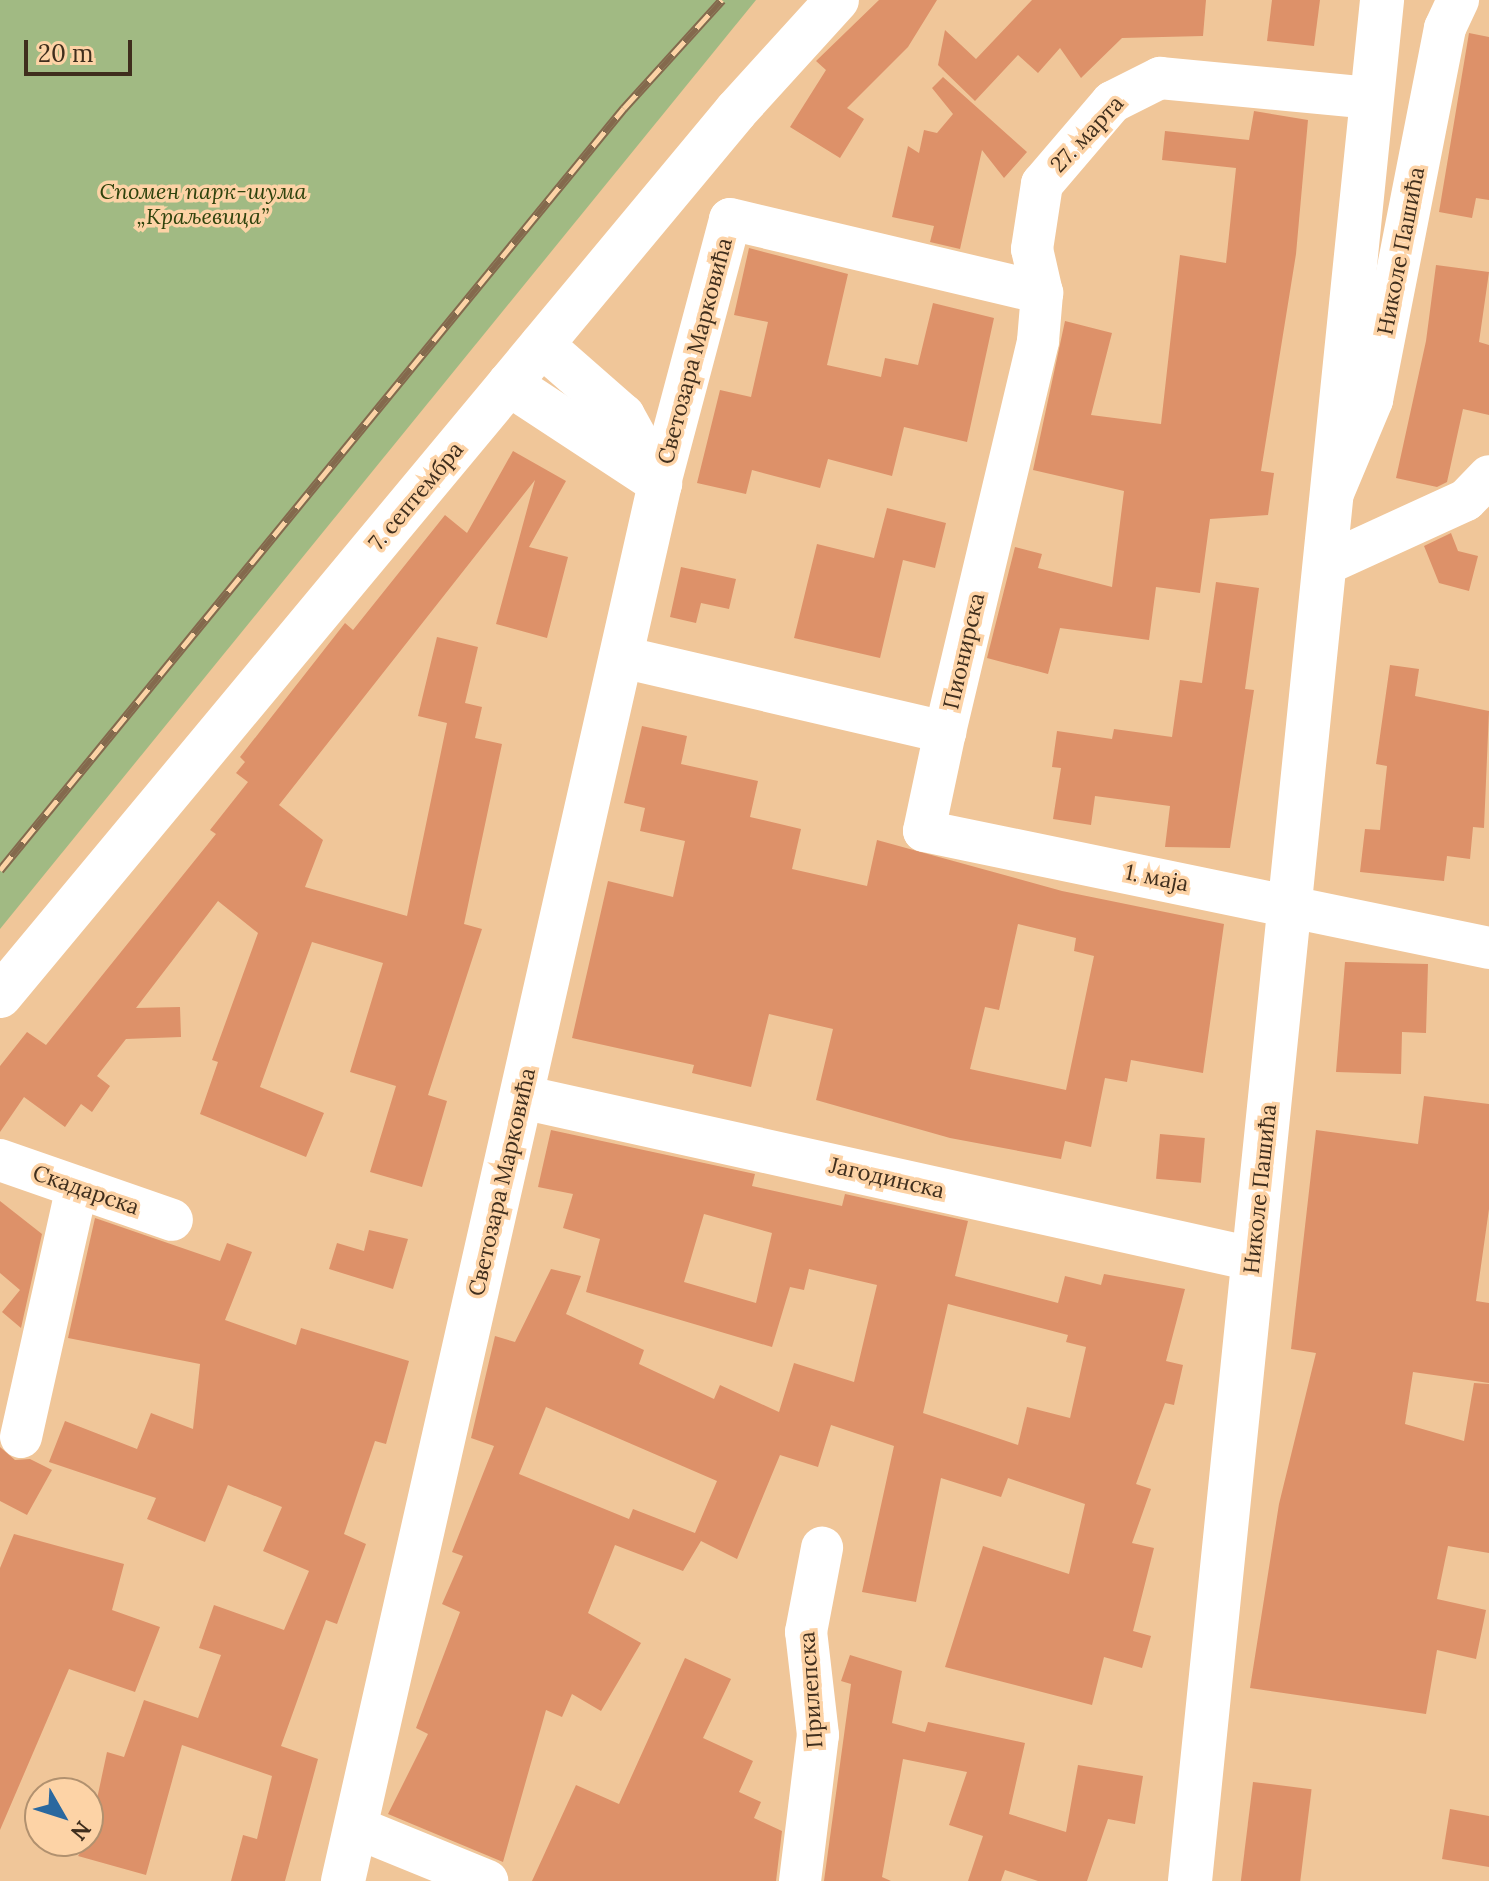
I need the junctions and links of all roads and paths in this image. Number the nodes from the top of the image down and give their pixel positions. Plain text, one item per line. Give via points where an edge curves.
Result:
1 (837, 0) edge
2 (1382, 0) edge
3 (1458, 0) edge
4 (1372, 98) junction
5 (1042, 293) junction
6 (542, 345) junction
7 (509, 384) junction
8 (1489, 476) edge
9 (660, 483) junction
10 (1331, 497) junction
11 (1324, 565) junction
12 (622, 657) junction
13 (945, 732) junction
14 (1287, 907) junction
15 (1489, 948) edge
16 (0, 996) edge
17 (522, 1097) junction
18 (0, 1160) edge
19 (77, 1187) junction
20 (172, 1220) dead end
21 (1253, 1259) junction
22 (21, 1437) dead end
23 (822, 1548) dead end
24 (355, 1827) junction
25 (343, 1881) edge
26 (487, 1881) edge
27 (800, 1881) edge
28 (1190, 1881) edge

1 - 6 street, 7. септембра
2 - 4 street, Николе Пашића
3 - 10 street, Николе Пашића via 1445,28 1372,400
4 - 5 street, 27. марта via 1181,76 1133,87 1071,145 1042,184 1032,249
4 - 10 street, Николе Пашића
5 - 9 street, Светозара Марковића via 730,219
5 - 13 street, Пионирска via 1038,341
6 - 7 street, 7. септембра
6 - 9 street, Светозара Марковића via 623,416
7 - 9 street, Светозара Марковића
7 - 16 street, 7. септембра
8 - 11 street via 1466,500
9 - 12 street, Светозара Марковића
10 - 11 street, Николе Пашића
11 - 14 street, Николе Пашића
12 - 13 street, Пионирска
12 - 17 street, Светозара Марковића
13 - 14 street, 1. маја via 924,831
14 - 15 street, 1. маја
14 - 21 street, Николе Пашића
17 - 21 street, Јагодинска
17 - 24 street, Светозара Марковића
18 - 19 street, Скадарска
19 - 20 street, Скадарска
19 - 22 street
21 - 28 street, Николе Пашића
23 - 27 street, Прилепска via 806,1632 818,1735
24 - 25 street, Светозара Марковића
24 - 26 street

